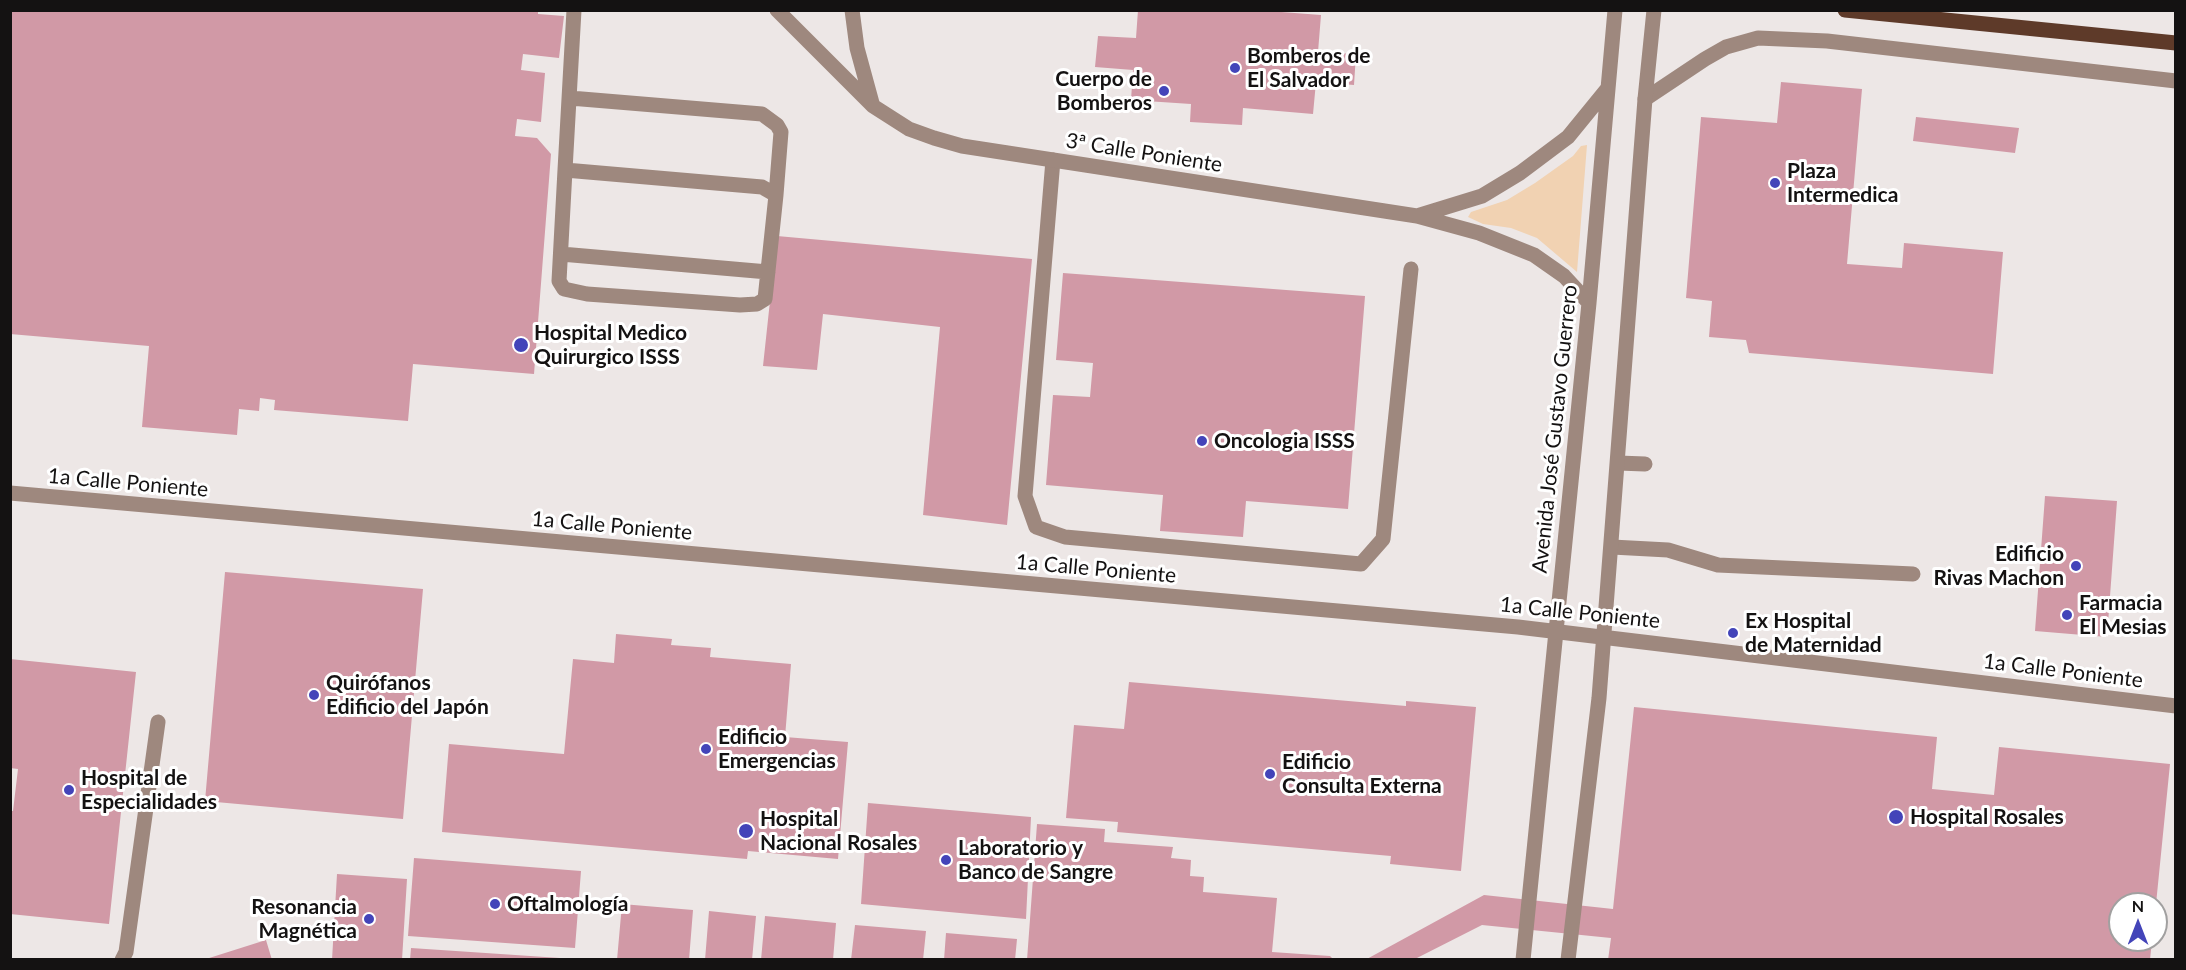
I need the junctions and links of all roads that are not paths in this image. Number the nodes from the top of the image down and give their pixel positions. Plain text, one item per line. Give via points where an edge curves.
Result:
1 (574, 10) edge
2 (777, 10) edge
3 (852, 10) edge
4 (1615, 10) edge
5 (1654, 10) edge
6 (1845, 10) edge
7 (2175, 43) edge
8 (2175, 81) edge
9 (1608, 88) junction
10 (570, 98) junction
11 (1645, 99) junction
12 (873, 106) junction
13 (1053, 160) junction
14 (565, 170) junction
15 (776, 195) junction
16 (1417, 216) junction
17 (561, 254) junction
18 (1411, 269) dead end
19 (768, 272) junction
20 (1589, 303) junction
21 (1618, 463) junction
22 (1645, 464) dead end
23 (10, 493) edge
24 (1612, 547) junction
25 (1913, 574) dead end
26 (1556, 630) junction
27 (1604, 636) junction
28 (2175, 706) edge
29 (158, 722) dead end
30 (122, 960) edge
31 (1523, 960) edge
32 (1568, 960) edge

1 - 10 street
2 - 12 street, 3ª Calle Poniente
3 - 12 street
4 - 9 street, Avenida José Gustavo Guerrero
5 - 11 street
6 - 7 main road
8 - 11 street via 1827,41 1758,38 1726,47
9 - 16 street, 3ª Calle Poniente via 1568,137 1520,173 1482,196
9 - 20 street, Avenida José Gustavo Guerrero
10 - 14 street
10 - 15 street via 762,114 781,132
11 - 21 street
12 - 13 street, 3ª Calle Poniente via 909,129 934,138
13 - 16 street, 3ª Calle Poniente
13 - 18 street via 1025,496 1036,527 1065,537 1361,564 1383,539
14 - 15 street via 762,187
14 - 17 street
15 - 19 street
16 - 20 street, 3ª Calle Poniente via 1479,233 1534,255 1564,276
17 - 19 street
17 - 19 street via 559,281 564,289 587,294 757,304 765,299
20 - 26 street, Avenida José Gustavo Guerrero
21 - 22 street
21 - 24 street
23 - 26 street, 1a Calle Poniente
24 - 25 street via 1668,550 1718,565
24 - 27 street
26 - 27 street, 1a Calle Poniente
26 - 31 street, Avenida José Gustavo Guerrero
27 - 28 street, 1a Calle Poniente
27 - 32 street
29 - 30 street

